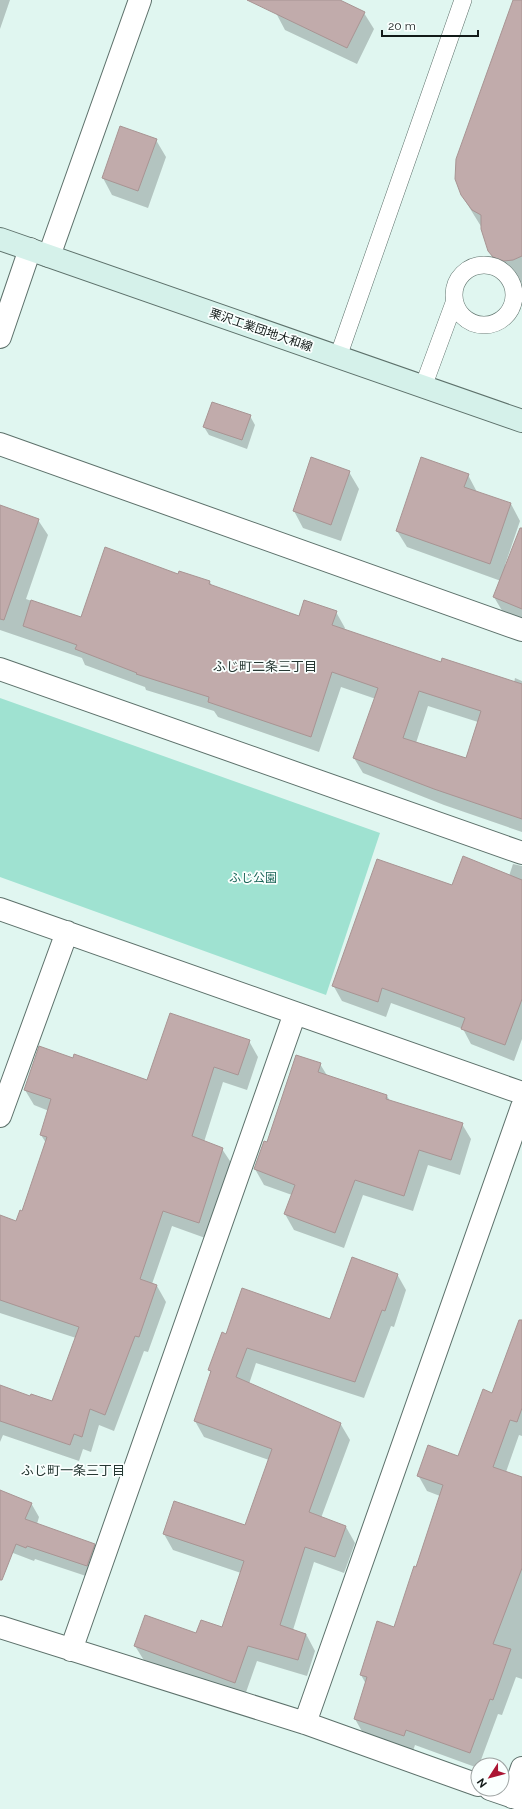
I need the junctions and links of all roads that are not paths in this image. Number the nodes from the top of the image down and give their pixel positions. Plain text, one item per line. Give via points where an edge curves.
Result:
1 (140, 0) edge
2 (463, 0) edge
3 (0, 239) edge
4 (39, 253) junction
5 (454, 303) junction
6 (515, 318) edge
7 (0, 337) edge
8 (338, 357) junction
9 (423, 386) junction
10 (522, 421) edge
11 (0, 444) edge
12 (522, 630) edge
13 (0, 669) edge
14 (522, 853) edge
15 (0, 909) edge
16 (67, 932) junction
17 (295, 1013) junction
18 (522, 1093) edge
19 (522, 1107) edge
20 (0, 1116) edge
21 (0, 1627) edge
22 (71, 1650) junction
23 (306, 1723) junction
24 (522, 1768) edge
25 (470, 1782) edge
26 (517, 1798) edge

1 - 4 street
2 - 8 lane
3 - 4 main road, 栗沢工業団地大和線
4 - 7 street
4 - 8 main road, 栗沢工業団地大和線
5 - 6 lane via 463,318 477,326 494,325
5 - 6 lane via 455,285 465,270 482,264 500,268 512,282
5 - 9 lane
8 - 9 main road, 栗沢工業団地大和線
9 - 10 main road, 栗沢工業団地大和線
11 - 12 street
13 - 14 street
15 - 16 street
16 - 17 street
16 - 20 street
17 - 18 street
17 - 22 street
19 - 23 street
21 - 22 street
22 - 23 street
23 - 25 street
24 - 26 street

